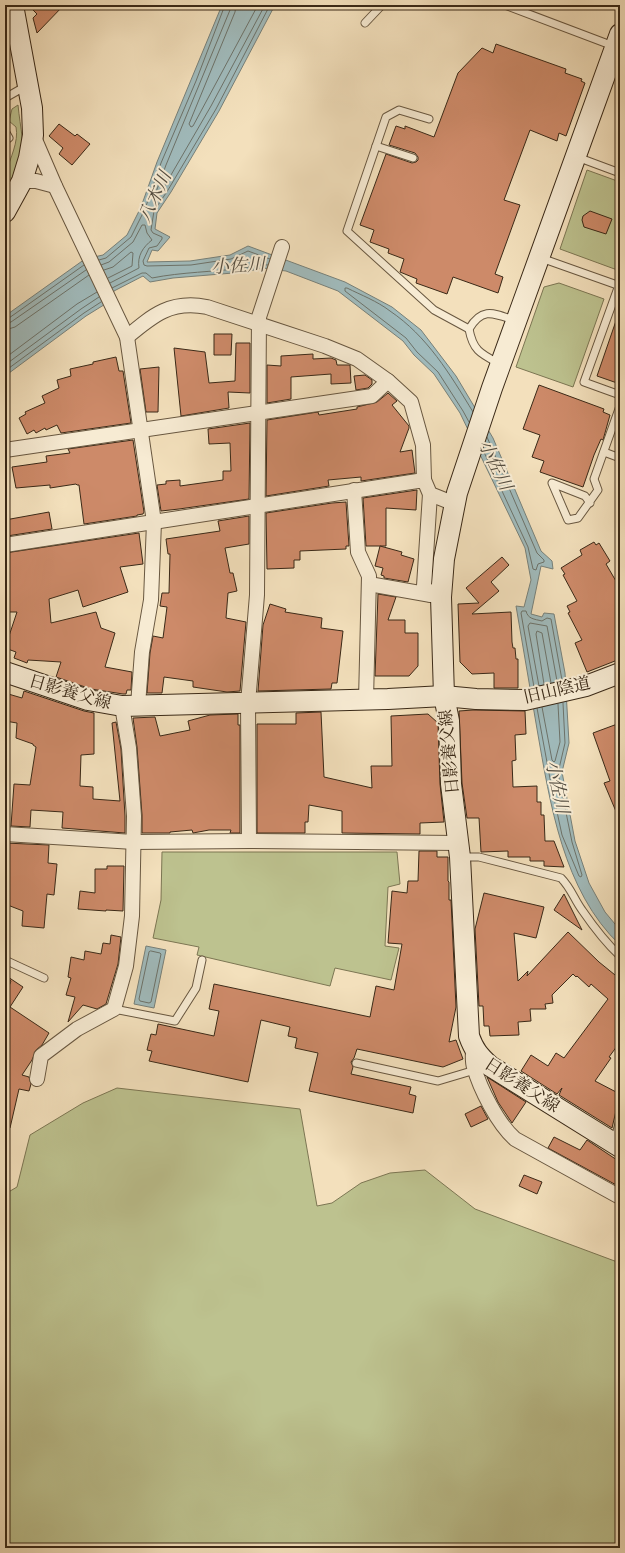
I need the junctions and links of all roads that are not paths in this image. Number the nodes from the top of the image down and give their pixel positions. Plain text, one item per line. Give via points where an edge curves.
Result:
1 (13, 5) edge
2 (382, 5) edge
3 (505, 5) edge
4 (364, 23) dead end
5 (619, 37) edge
6 (28, 85) junction
7 (5, 98) edge
8 (429, 119) dead end
9 (5, 131) edge
10 (33, 134) junction
11 (5, 141) edge
12 (376, 146) junction
13 (576, 157) junction
14 (413, 158) dead end
15 (620, 173) edge
16 (22, 181) junction
17 (57, 189) junction
18 (5, 212) edge
19 (282, 247) dead end
20 (539, 257) junction
21 (619, 285) edge
22 (259, 320) junction
23 (516, 321) junction
24 (469, 328) junction
25 (126, 335) junction
26 (500, 364) junction
27 (388, 381) junction
28 (620, 395) edge
29 (620, 406) edge
30 (259, 413) junction
31 (140, 430) junction
32 (5, 450) edge
33 (604, 452) junction
34 (620, 458) edge
35 (424, 480) junction
36 (354, 490) junction
37 (430, 494) junction
38 (456, 498) junction
39 (590, 503) junction
40 (259, 505) junction
41 (154, 522) junction
42 (5, 545) edge
43 (369, 584) junction
44 (436, 596) junction
45 (5, 672) edge
46 (620, 673) edge
47 (444, 696) junction
48 (366, 700) junction
49 (248, 703) junction
50 (130, 706) junction
51 (5, 834) edge
52 (249, 841) junction
53 (134, 842) junction
54 (459, 850) junction
55 (620, 956) edge
56 (5, 960) edge
57 (202, 960) dead end
58 (44, 978) dead end
59 (114, 1009) junction
60 (473, 1048) junction
61 (356, 1063) dead end
62 (475, 1070) junction
63 (37, 1079) dead end
64 (620, 1120) edge
65 (617, 1146) edge
66 (620, 1197) edge

1 - 6 street
2 - 4 lane
3 - 5 lane via 608,44
5 - 13 street
6 - 7 lane
6 - 10 street
8 - 12 lane via 399,110 386,117
9 - 11 lane via 9,138
10 - 16 street
10 - 17 street
12 - 14 lane
12 - 24 lane via 347,231 434,310
13 - 15 lane
13 - 20 street
16 - 17 street via 36,181
16 - 18 street
17 - 25 street
19 - 22 street
20 - 21 lane
20 - 23 street
21 - 28 lane via 584,382
22 - 25 street via 193,304 166,309
22 - 27 street via 357,359
22 - 30 street
23 - 24 lane via 492,313 484,314 475,318
23 - 26 street
24 - 26 lane via 471,341 480,353
25 - 31 street
26 - 38 street
27 - 30 street via 372,396
27 - 35 street via 410,402 423,445
29 - 33 lane
30 - 31 street
30 - 40 street
31 - 32 street
31 - 41 street
33 - 34 lane
33 - 39 lane via 594,479 598,490
35 - 36 street
35 - 37 street
36 - 40 street
36 - 43 street via 358,552 369,576
37 - 38 street
37 - 44 street via 424,586
38 - 44 street
39 - 39 lane via 578,518 568,520 552,483 585,496
40 - 41 street
40 - 49 street via 257,595
41 - 42 street
41 - 50 street via 151,600
43 - 44 street
43 - 48 street
44 - 47 street
45 - 50 street, 日影養父線 via 88,700
46 - 47 street, 旧山陰道 via 586,686 525,700
47 - 48 street, 日影養父線
47 - 54 street, 日影養父線 via 449,721 451,784
48 - 49 street, 日影養父線
49 - 50 street, 日影養父線
49 - 52 street
50 - 53 street via 129,748
51 - 53 street
52 - 53 street
52 - 54 street
53 - 59 street via 132,916 126,966
54 - 55 lane via 561,878 568,885 581,910
54 - 60 street, 日影養父線 via 467,1021
56 - 58 lane
57 - 59 lane via 196,988 175,1021
59 - 63 street via 77,1029 41,1056
60 - 62 street
60 - 65 street, 日影養父線 via 490,1066
61 - 62 lane via 438,1081
62 - 66 street via 499,1121 515,1139
64 - 65 lane

